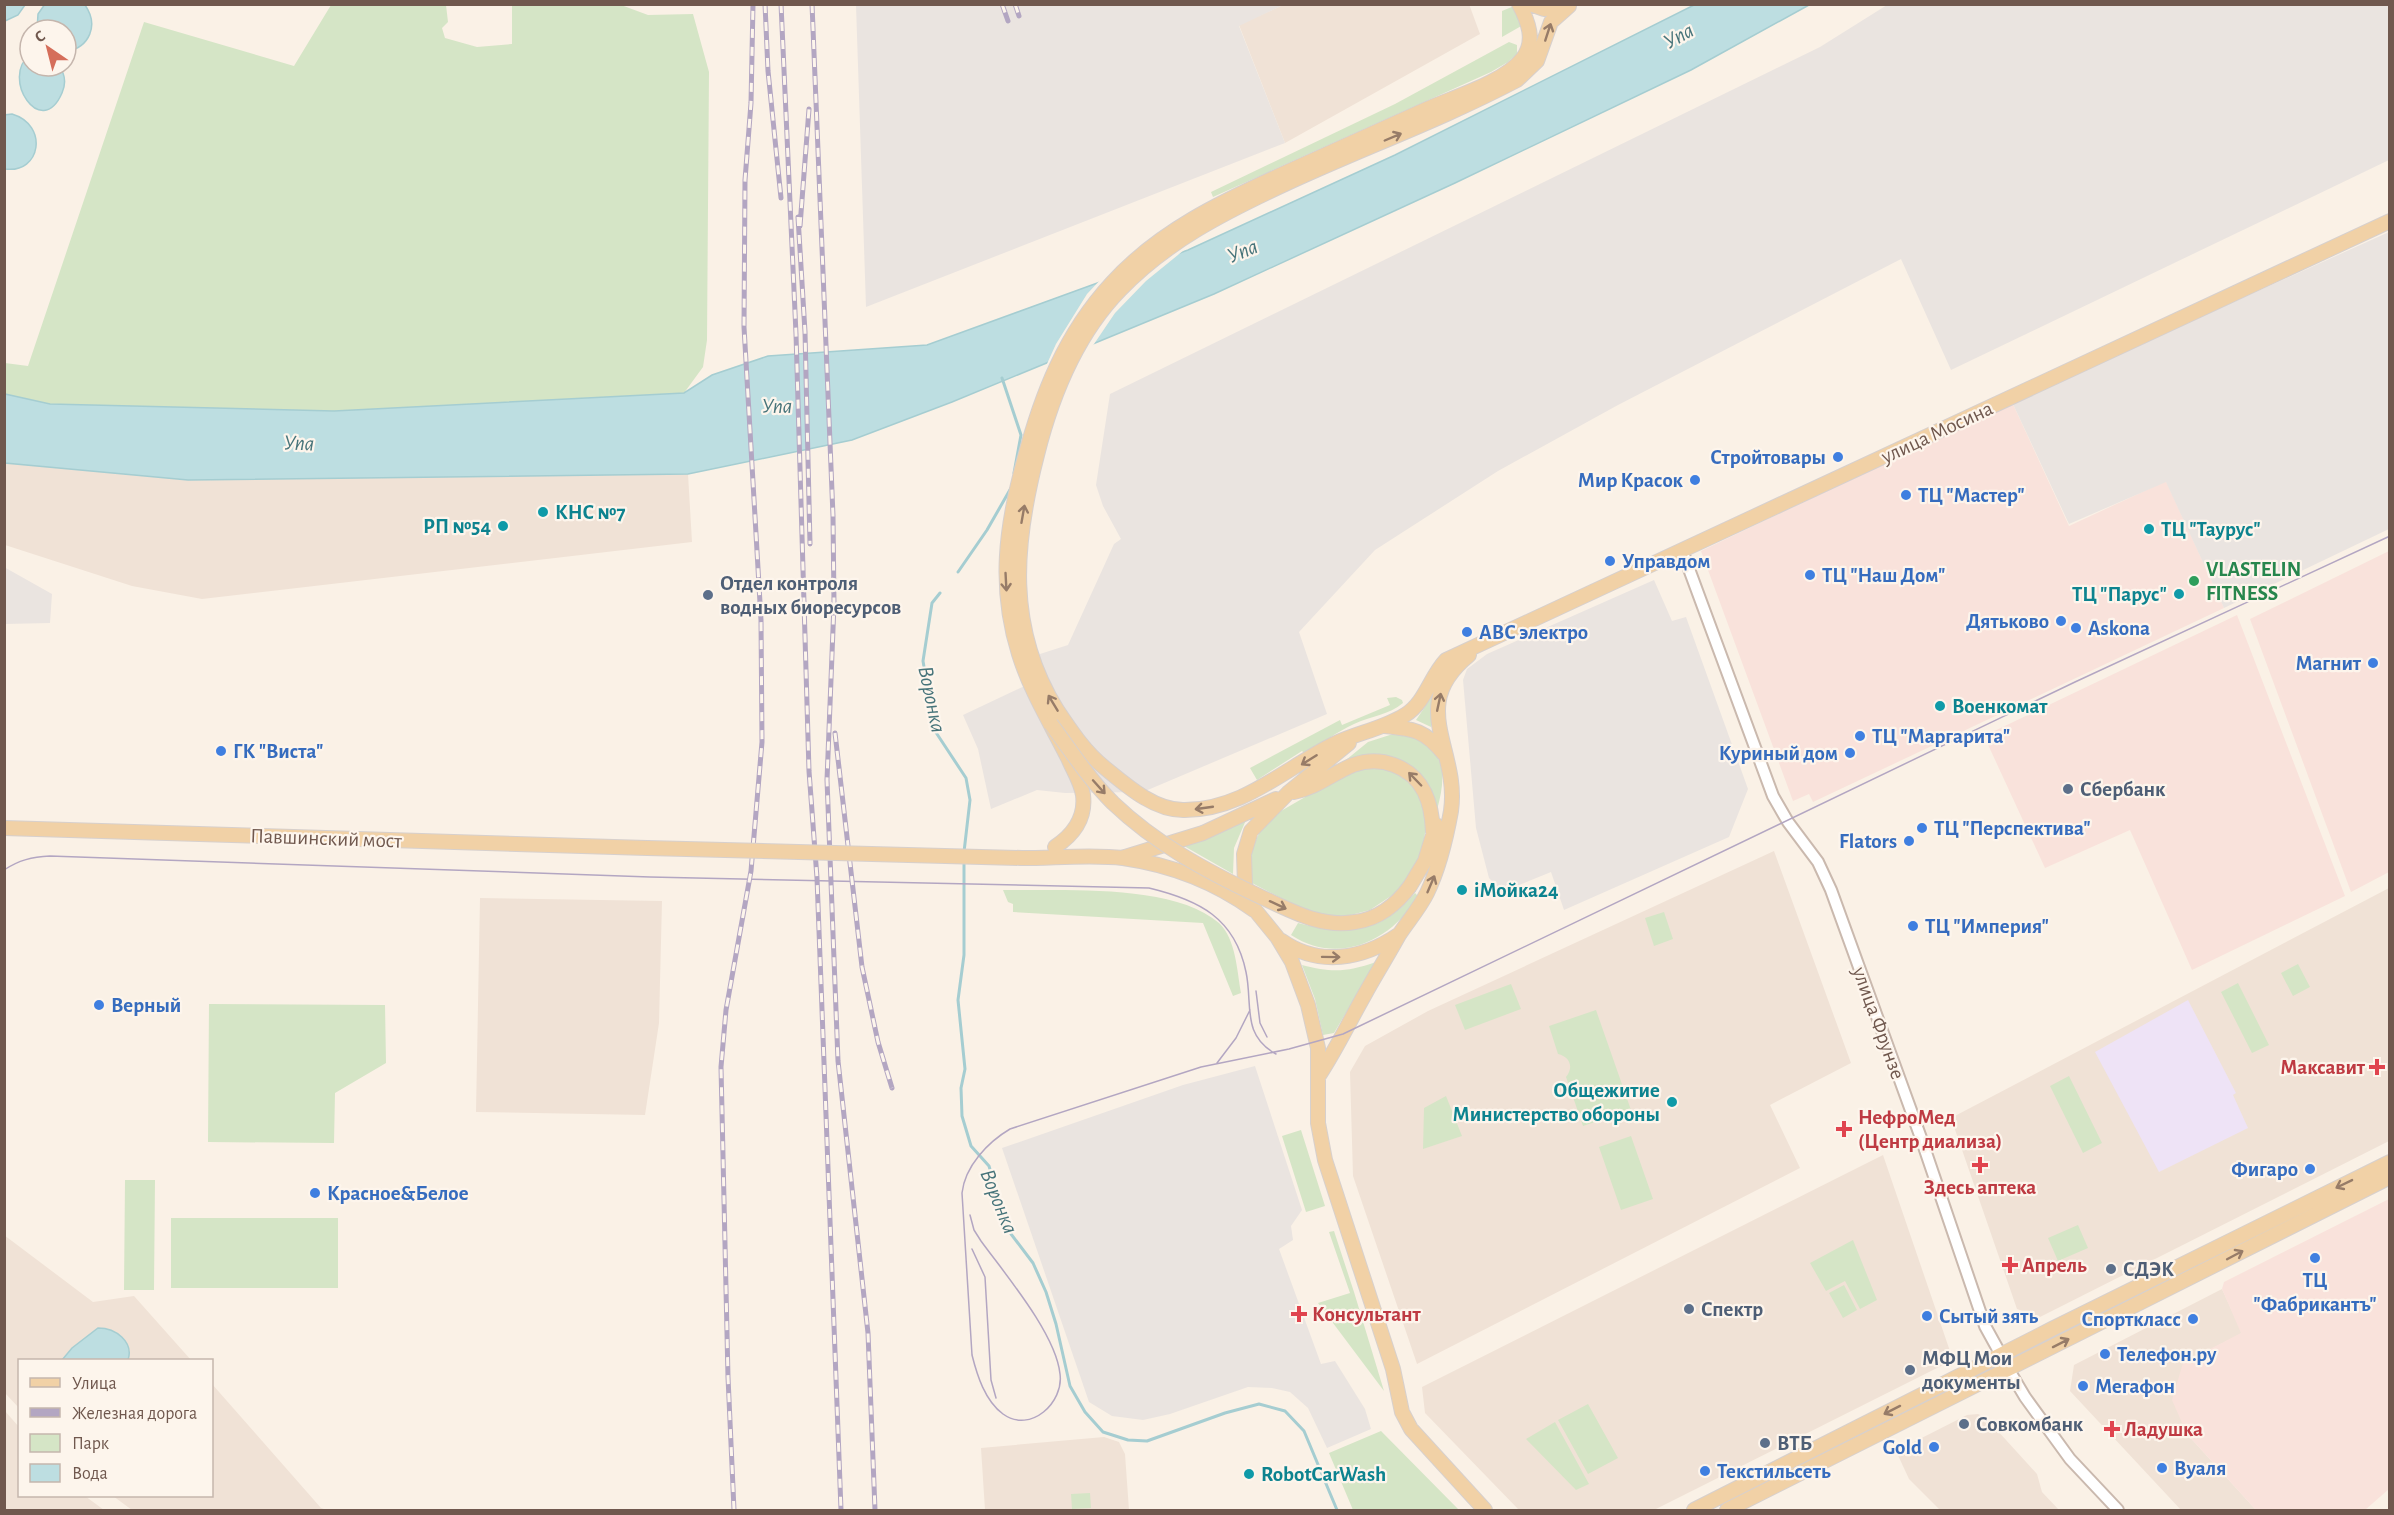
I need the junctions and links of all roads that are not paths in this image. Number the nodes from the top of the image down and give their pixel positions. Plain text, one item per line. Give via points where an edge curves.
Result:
1 (1519, 4) edge
2 (1530, 4) edge
3 (1570, 5) edge
4 (1241, 199) junction
5 (2390, 221) edge
6 (1682, 550) junction
7 (1484, 643) junction
8 (1051, 724) junction
9 (1381, 726) junction
10 (1361, 734) junction
11 (1444, 754) junction
12 (1451, 784) junction
13 (1288, 793) junction
14 (4, 828) edge
15 (1433, 832) junction
16 (1055, 847) joint
17 (1022, 858) junction
18 (1122, 858) junction
19 (1255, 910) junction
20 (1400, 934) junction
21 (1277, 938) junction
22 (1341, 1038) junction
23 (1317, 1045) junction
24 (1318, 1077) junction
25 (2390, 1162) edge
26 (2390, 1176) edge
27 (2001, 1355) junction
28 (2009, 1370) junction
29 (1485, 1510) edge
30 (1694, 1510) edge
31 (1727, 1510) edge
32 (2118, 1510) edge

1 - 4 main road via 1530,27 1529,45 1525,55 1506,72
2 - 3 main road via 1544,9
4 -> 3 main road via 1517,80 1537,62 1551,22
4 -> 8 main road via 1187,222 1113,281 1072,336 1035,417 1015,495 1005,561 1006,587 1019,655
10 -> 4 main road via 1333,745 1259,789 1212,807 1181,810 1155,802 1091,757 1070,729 1042,681 1024,627 1018,576 1023,517 1045,421 1071,361 1118,292 1151,261
5 - 6 main road, улица Мосина
6 - 7 main road, улица Мосина
6 - 27 street, улица Фрунзе via 1773,796 1818,862 1831,890 1985,1326
7 - 9 main road via 1446,660 1417,704
11 -> 7 main road via 1437,719 1443,688 1456,667
8 -> 15 main road, bridge via 1095,784 1151,836 1205,869 1306,918 1335,923 1362,920 1391,906 1410,886 1425,861
8 - 16 main road, bridge via 1080,784 1083,800 1077,827
9 - 10 main road
9 - 11 main road via 1425,734
10 - 13 main road
11 - 12 main road
12 - 15 main road
20 -> 12 main road via 1435,873 1452,801
15 -> 13 main road via 1431,807 1422,785 1411,773 1389,763 1361,762 1306,790
13 - 18 main road via 1203,833
13 - 19 main road via 1261,818 1247,840 1243,872
14 - 17 main road, Павшинский мост, bridge
16 - 17 street
17 - 18 main road, Павшинский мост
18 - 19 main road via 1196,875
19 - 21 main road
21 -> 20 main road via 1309,954 1348,957 1370,951
20 - 22 main road
21 - 23 main road via 1293,962
22 - 23 main road
22 - 24 main road
23 - 24 main road
24 - 29 main road via 1318,1123 1325,1160 1393,1370 1402,1412 1411,1429
25 -> 27 main road
28 -> 26 main road
27 - 28 main road, улица Фрунзе
27 -> 30 main road
28 - 31 main road
28 - 32 street, улица Фрунзе via 2070,1459

